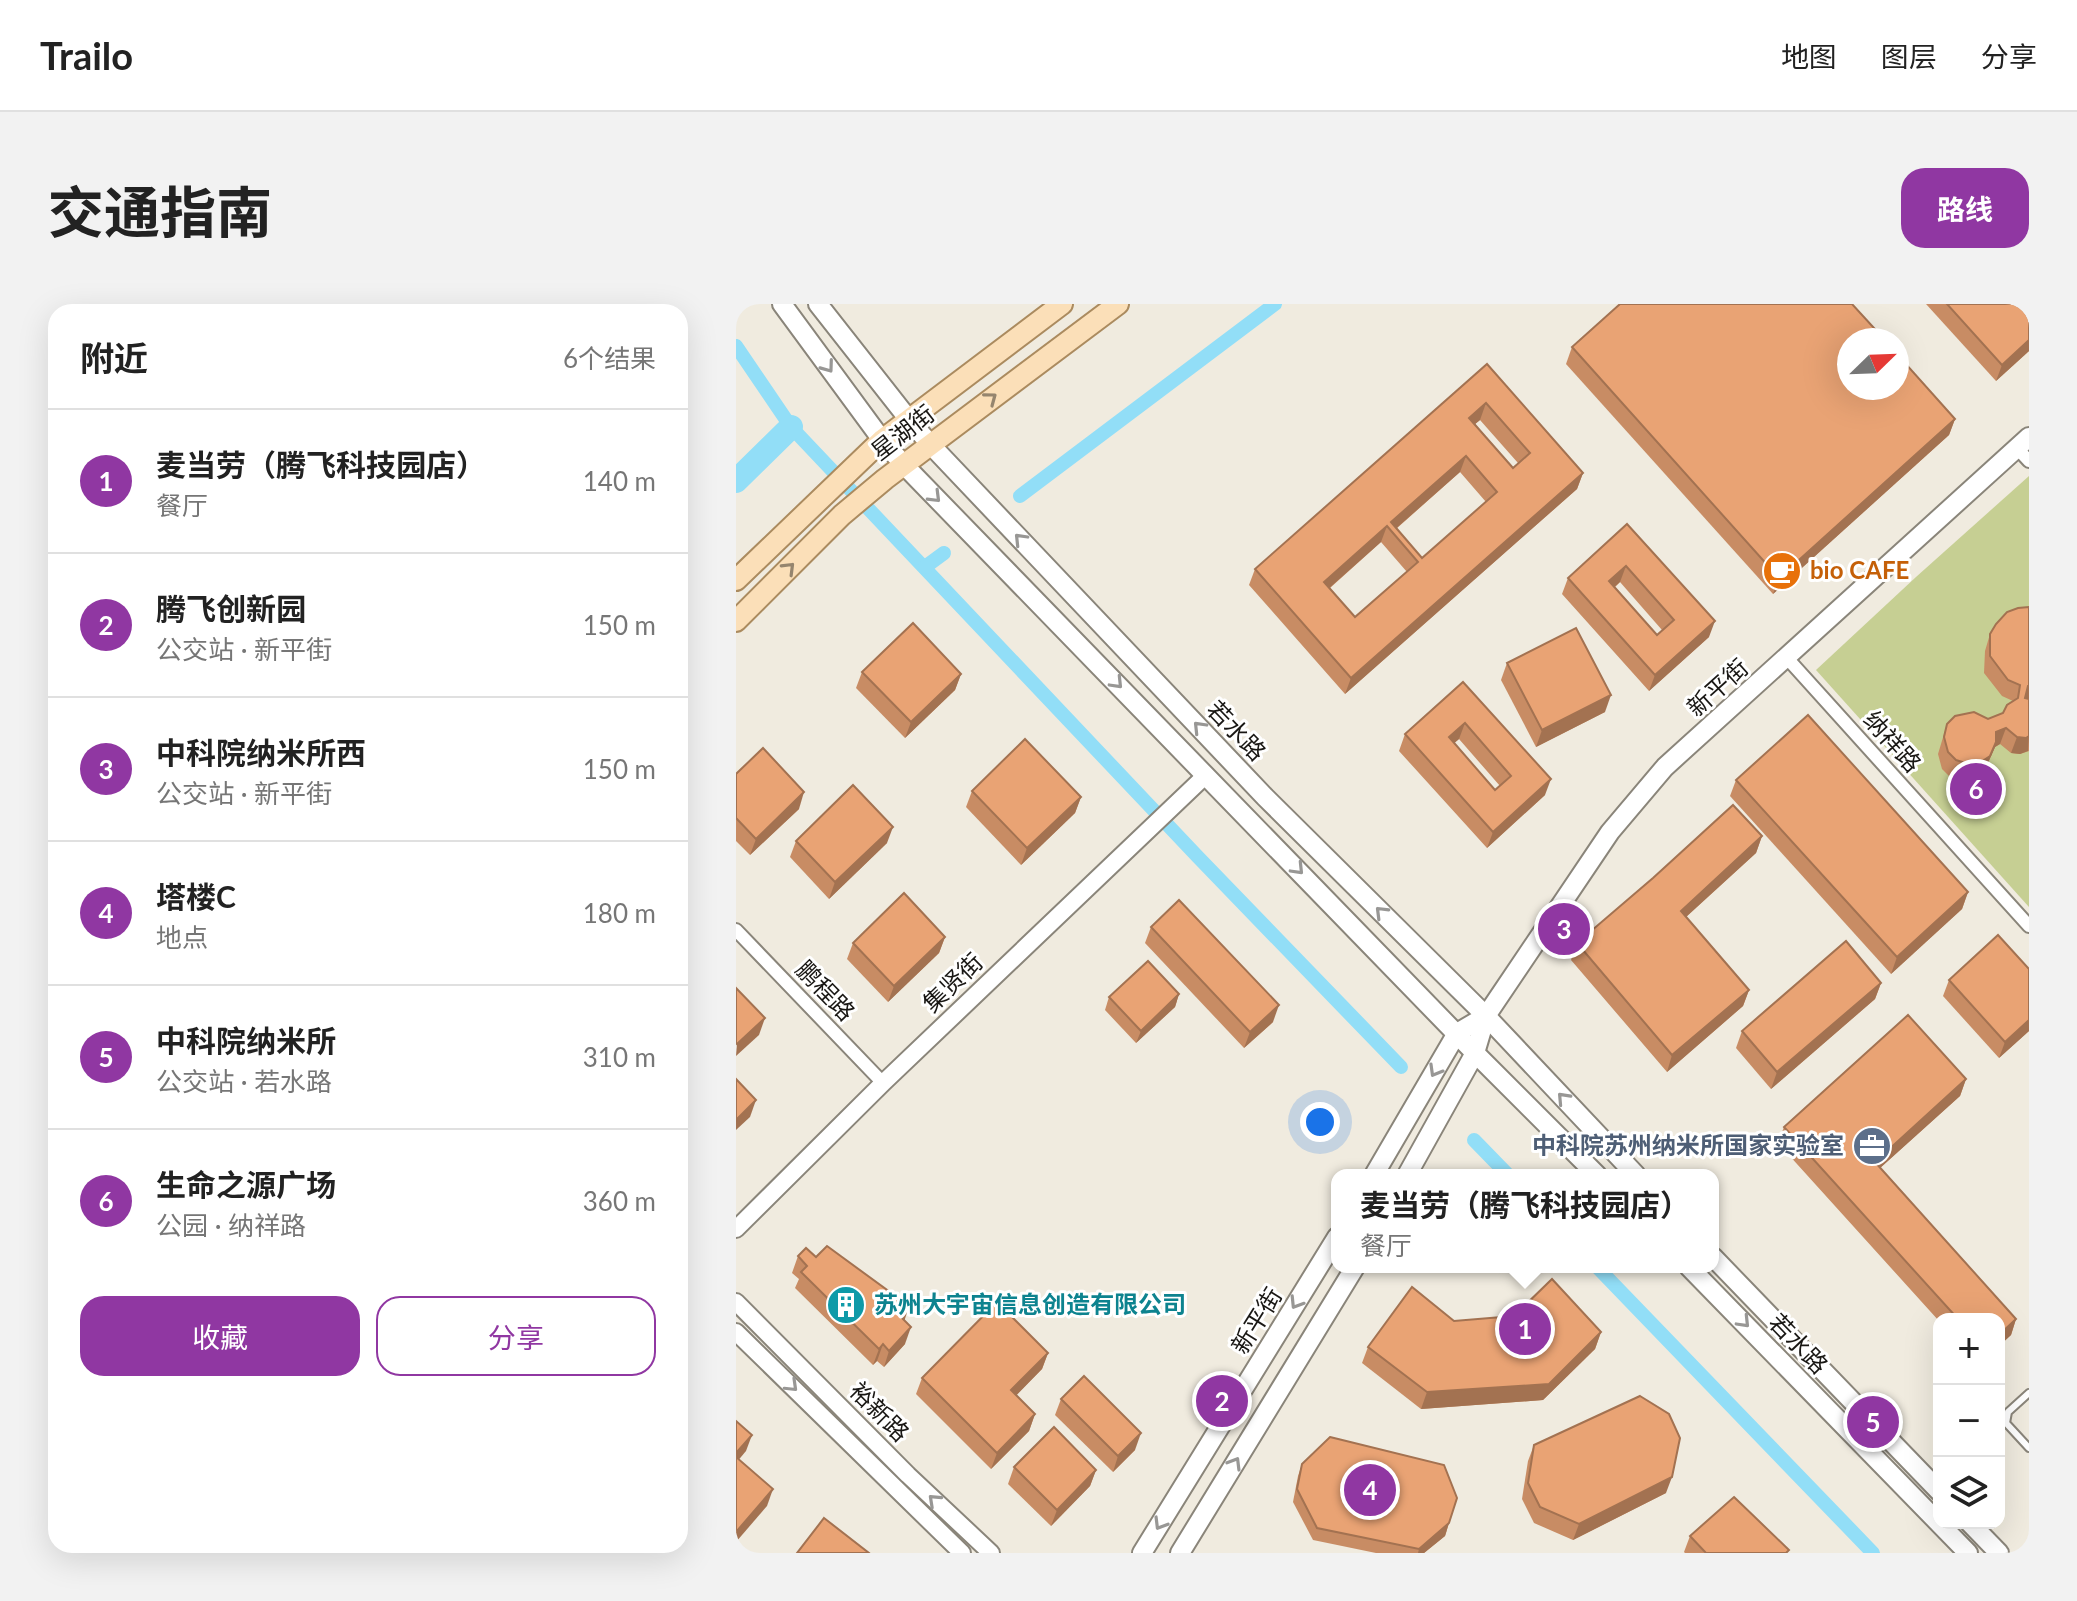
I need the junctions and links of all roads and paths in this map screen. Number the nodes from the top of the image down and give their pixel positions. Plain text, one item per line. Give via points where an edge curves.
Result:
1 (782, 304) edge
2 (818, 304) edge
3 (1062, 304) edge
4 (1118, 304) edge
5 (910, 421) junction
6 (882, 440) junction
7 (930, 444) junction
8 (2025, 449) edge
9 (904, 465) junction
10 (736, 580) edge
11 (736, 621) edge
12 (1787, 658) junction
13 (1206, 775) junction
14 (2029, 926) edge
15 (736, 930) edge
16 (1486, 1016) junction
17 (1457, 1033) junction
18 (1475, 1053) junction
19 (883, 1083) junction
20 (1378, 1169) edge
21 (1410, 1169) edge
22 (1591, 1169) edge
23 (1630, 1169) edge
24 (736, 1229) edge
25 (1331, 1247) edge
26 (1719, 1263) edge
27 (1351, 1273) edge
28 (1695, 1273) edge
29 (736, 1302) edge
30 (736, 1332) edge
31 (2029, 1393) edge
32 (2029, 1448) edge
33 (1933, 1485) edge
34 (1976, 1529) edge
35 (962, 1553) edge
36 (991, 1553) edge
37 (1142, 1553) edge
38 (1180, 1553) edge
39 (1968, 1553) edge
40 (1999, 1553) edge

1 -> 6 main road
2 - 5 main road, 若水路
3 - 5 main road, 星湖街
7 -> 4 main road, 星湖街
5 - 6 main road, 星湖街
5 - 7 main road, 若水路
6 - 9 main road
6 - 10 main road, 星湖街
7 - 9 main road, 星湖街
16 -> 7 main road, 若水路 via 1265,797
8 - 12 main road, 新平街
11 -> 9 main road, 星湖街 via 842,515
9 -> 13 main road
12 - 14 street, 纳祥路
12 - 16 main road, 新平街 via 1665,767 1610,832
13 -> 17 main road
13 - 19 street, 集贤街
15 - 19 street, 鹏程路
16 - 17 main road, 新平街
16 - 18 main road, 新平街
23 -> 16 main road, 若水路
17 - 18 main road
17 -> 20 main road, 新平街
18 - 21 main road, 新平街
18 - 22 main road
19 - 24 street, 集贤街
25 -> 37 main road, 新平街
26 - 33 main road, 若水路
38 -> 27 main road
28 -> 39 main road, 若水路
36 -> 29 street, 裕新路
30 -> 35 street, 裕新路
31 - 32 lane via 2008,1412 2006,1423
34 - 40 main road

